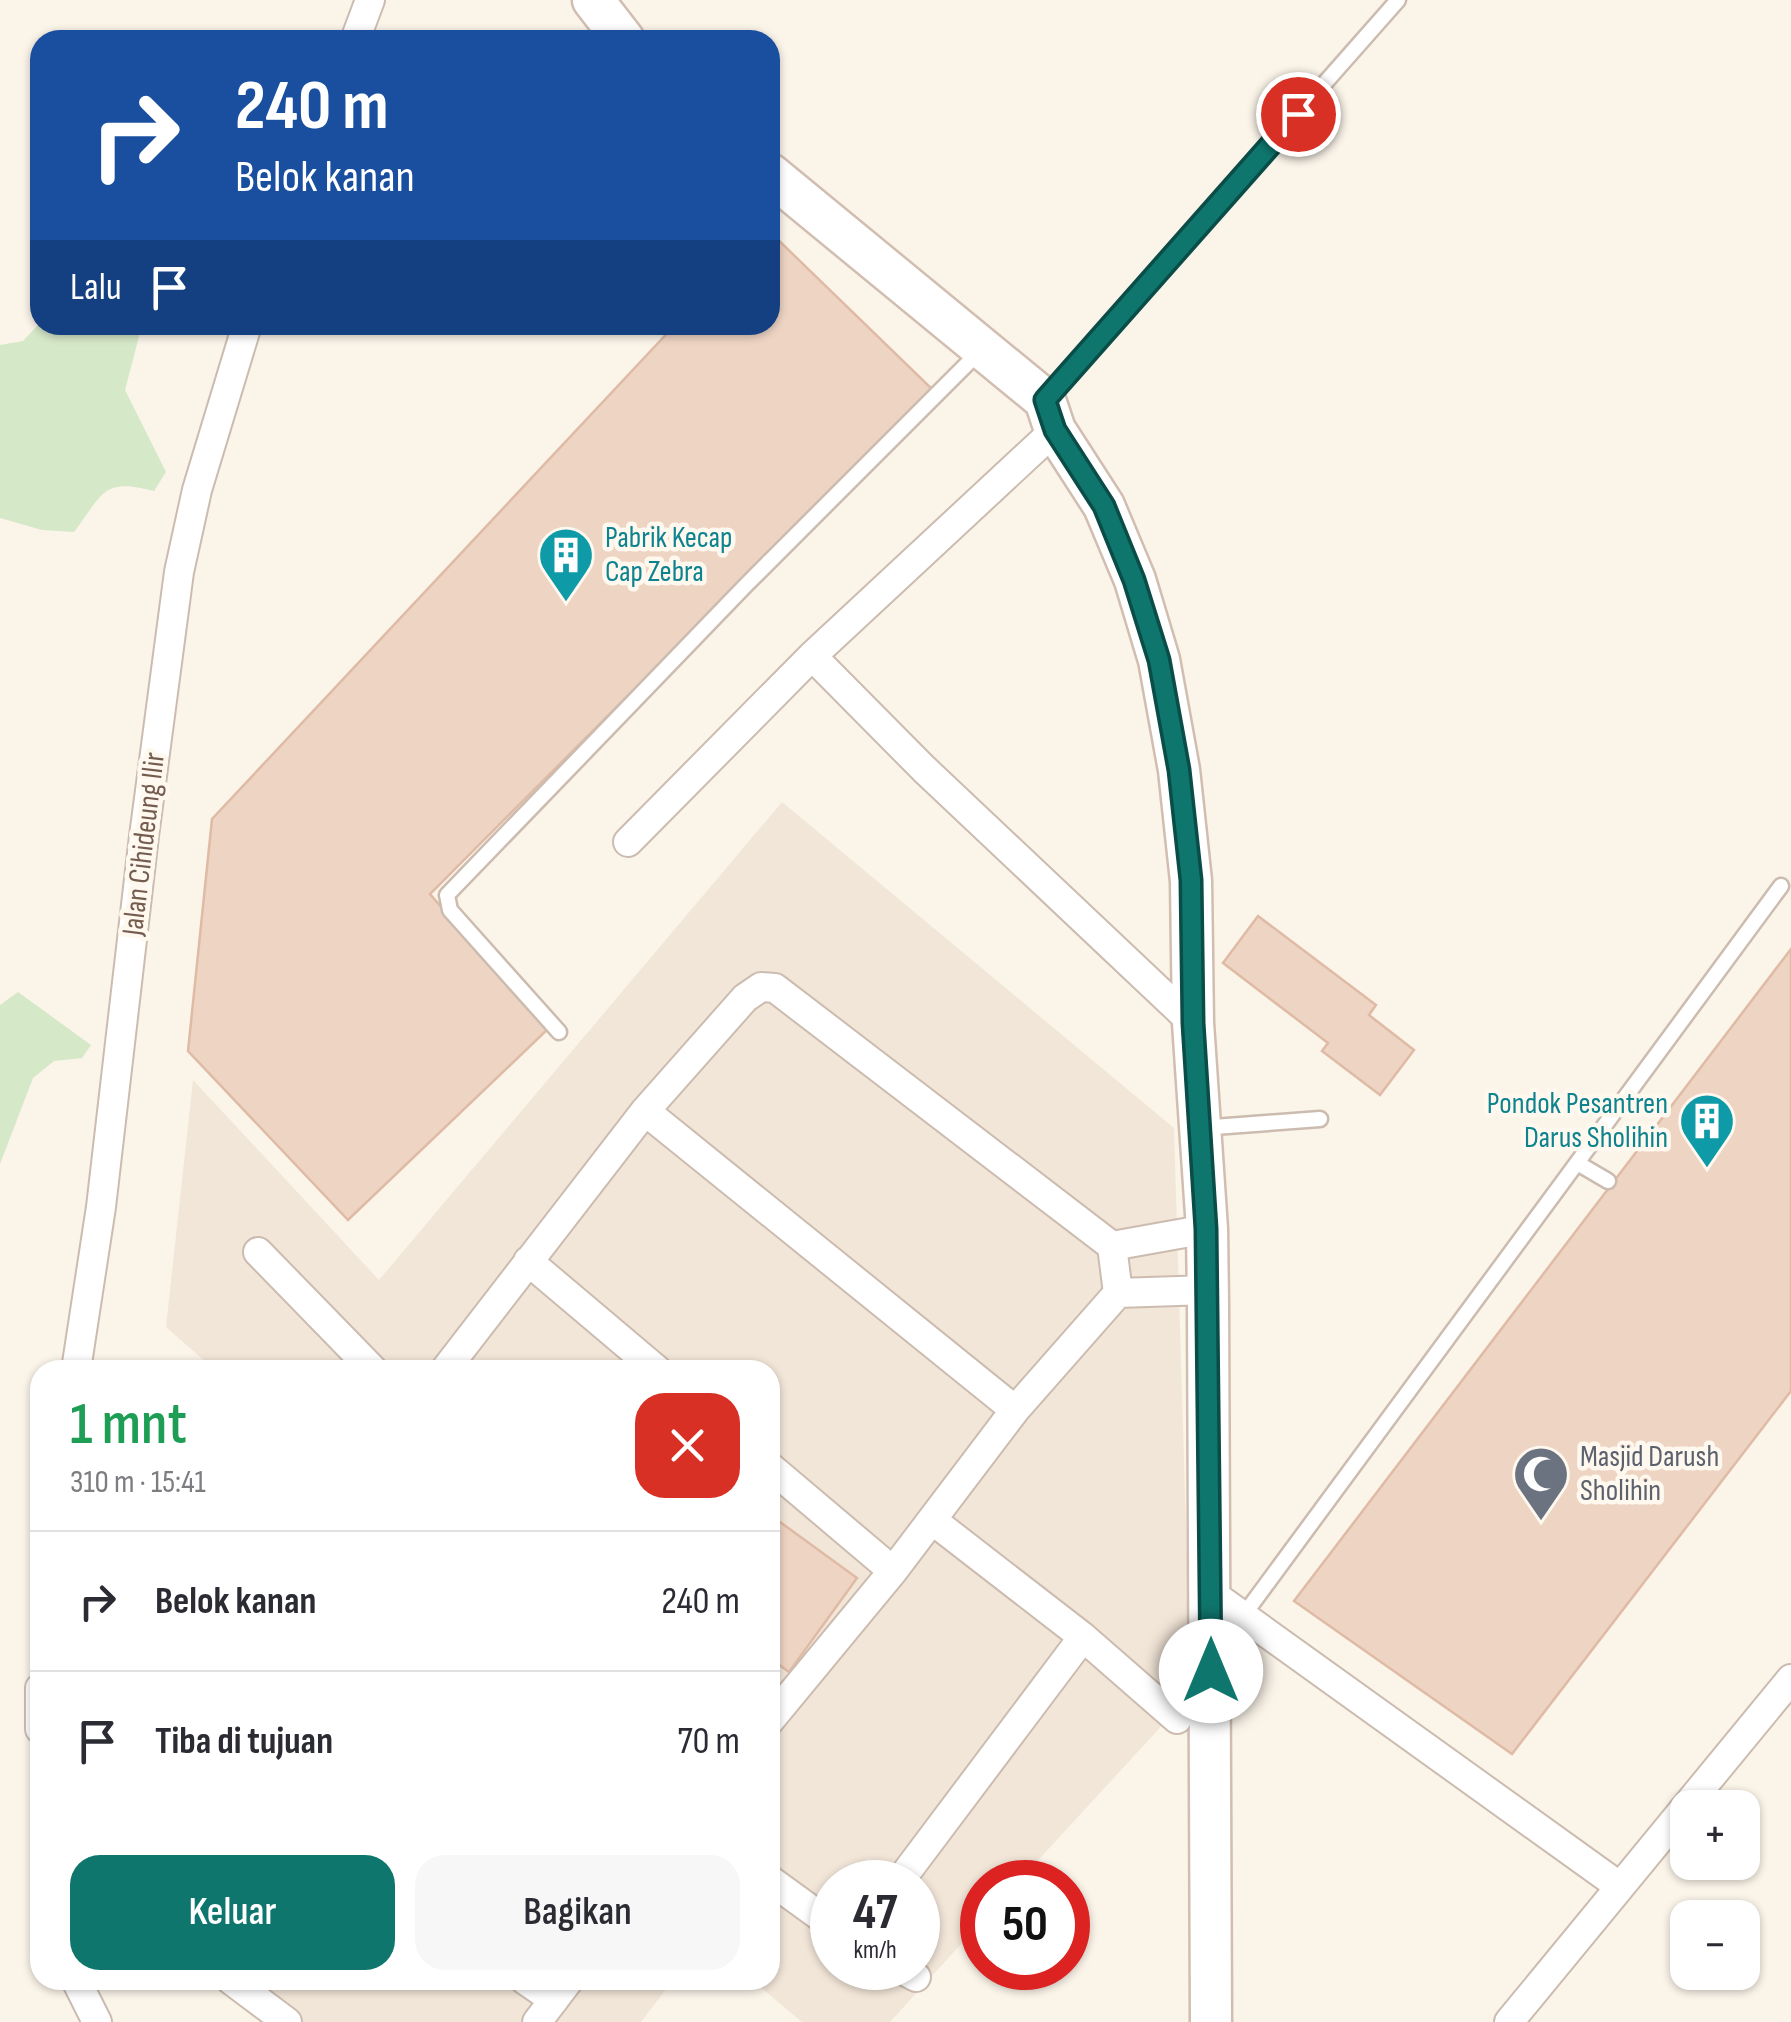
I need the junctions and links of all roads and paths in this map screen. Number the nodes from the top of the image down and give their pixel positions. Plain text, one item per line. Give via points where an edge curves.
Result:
1 (370, 0) edge
2 (593, 0) edge
3 (1398, 0) edge
4 (359, 30) edge
5 (616, 30) edge
6 (780, 182) edge
7 (245, 335) edge
8 (981, 349) junction
9 (1050, 415) junction
10 (812, 656) junction
11 (628, 842) dead end
12 (1782, 886) dead end
13 (1193, 1023) junction
14 (559, 1032) dead end
15 (644, 1111) junction
16 (1320, 1119) dead end
17 (1199, 1128) junction
18 (1578, 1164) junction
19 (1608, 1181) dead end
20 (1206, 1229) junction
21 (1112, 1246) junction
22 (258, 1252) dead end
23 (528, 1260) junction
24 (1208, 1290) junction
25 (1118, 1292) junction
26 (78, 1360) edge
27 (363, 1360) edge
28 (452, 1360) edge
29 (645, 1360) edge
30 (1015, 1410) junction
31 (780, 1475) edge
32 (932, 1520) junction
33 (893, 1571) junction
34 (1211, 1593) junction
35 (1243, 1616) junction
36 (1083, 1637) junction
37 (1791, 1678) edge
38 (780, 1708) edge
39 (1177, 1718) dead end
40 (916, 1860) edge
41 (1619, 1886) junction
42 (780, 1887) edge
43 (810, 1909) edge
44 (81, 1990) edge
45 (244, 1990) edge
46 (97, 2022) edge
47 (287, 2022) edge
48 (1210, 2022) edge
49 (1509, 2022) edge

1 - 4 street
2 - 5 main road
3 - 9 lane
6 - 8 main road
7 - 26 street, Jalan Cihideung Ilir via 179,572
8 - 9 main road
8 - 14 lane via 447,895 450,910
9 - 10 street
9 - 13 main road via 1104,506 1159,660 1191,880
10 - 11 street
10 - 13 street
12 - 18 lane
13 - 17 main road
15 - 21 street via 744,998 774,988
15 - 23 street
15 - 30 street
16 - 17 lane
17 - 20 main road
18 - 19 lane
18 - 35 lane
20 - 21 street
20 - 24 main road
21 - 25 street
22 - 27 street
23 - 28 street
23 - 29 street
24 - 25 street
24 - 34 main road
25 - 30 street
30 - 32 street
31 - 33 street
32 - 33 street
32 - 36 street
33 - 38 street
34 - 35 street
34 - 48 main road
35 - 41 street
36 - 39 street
36 - 40 street
37 - 41 street
41 - 49 street
42 - 43 street
44 - 46 street
45 - 47 street

